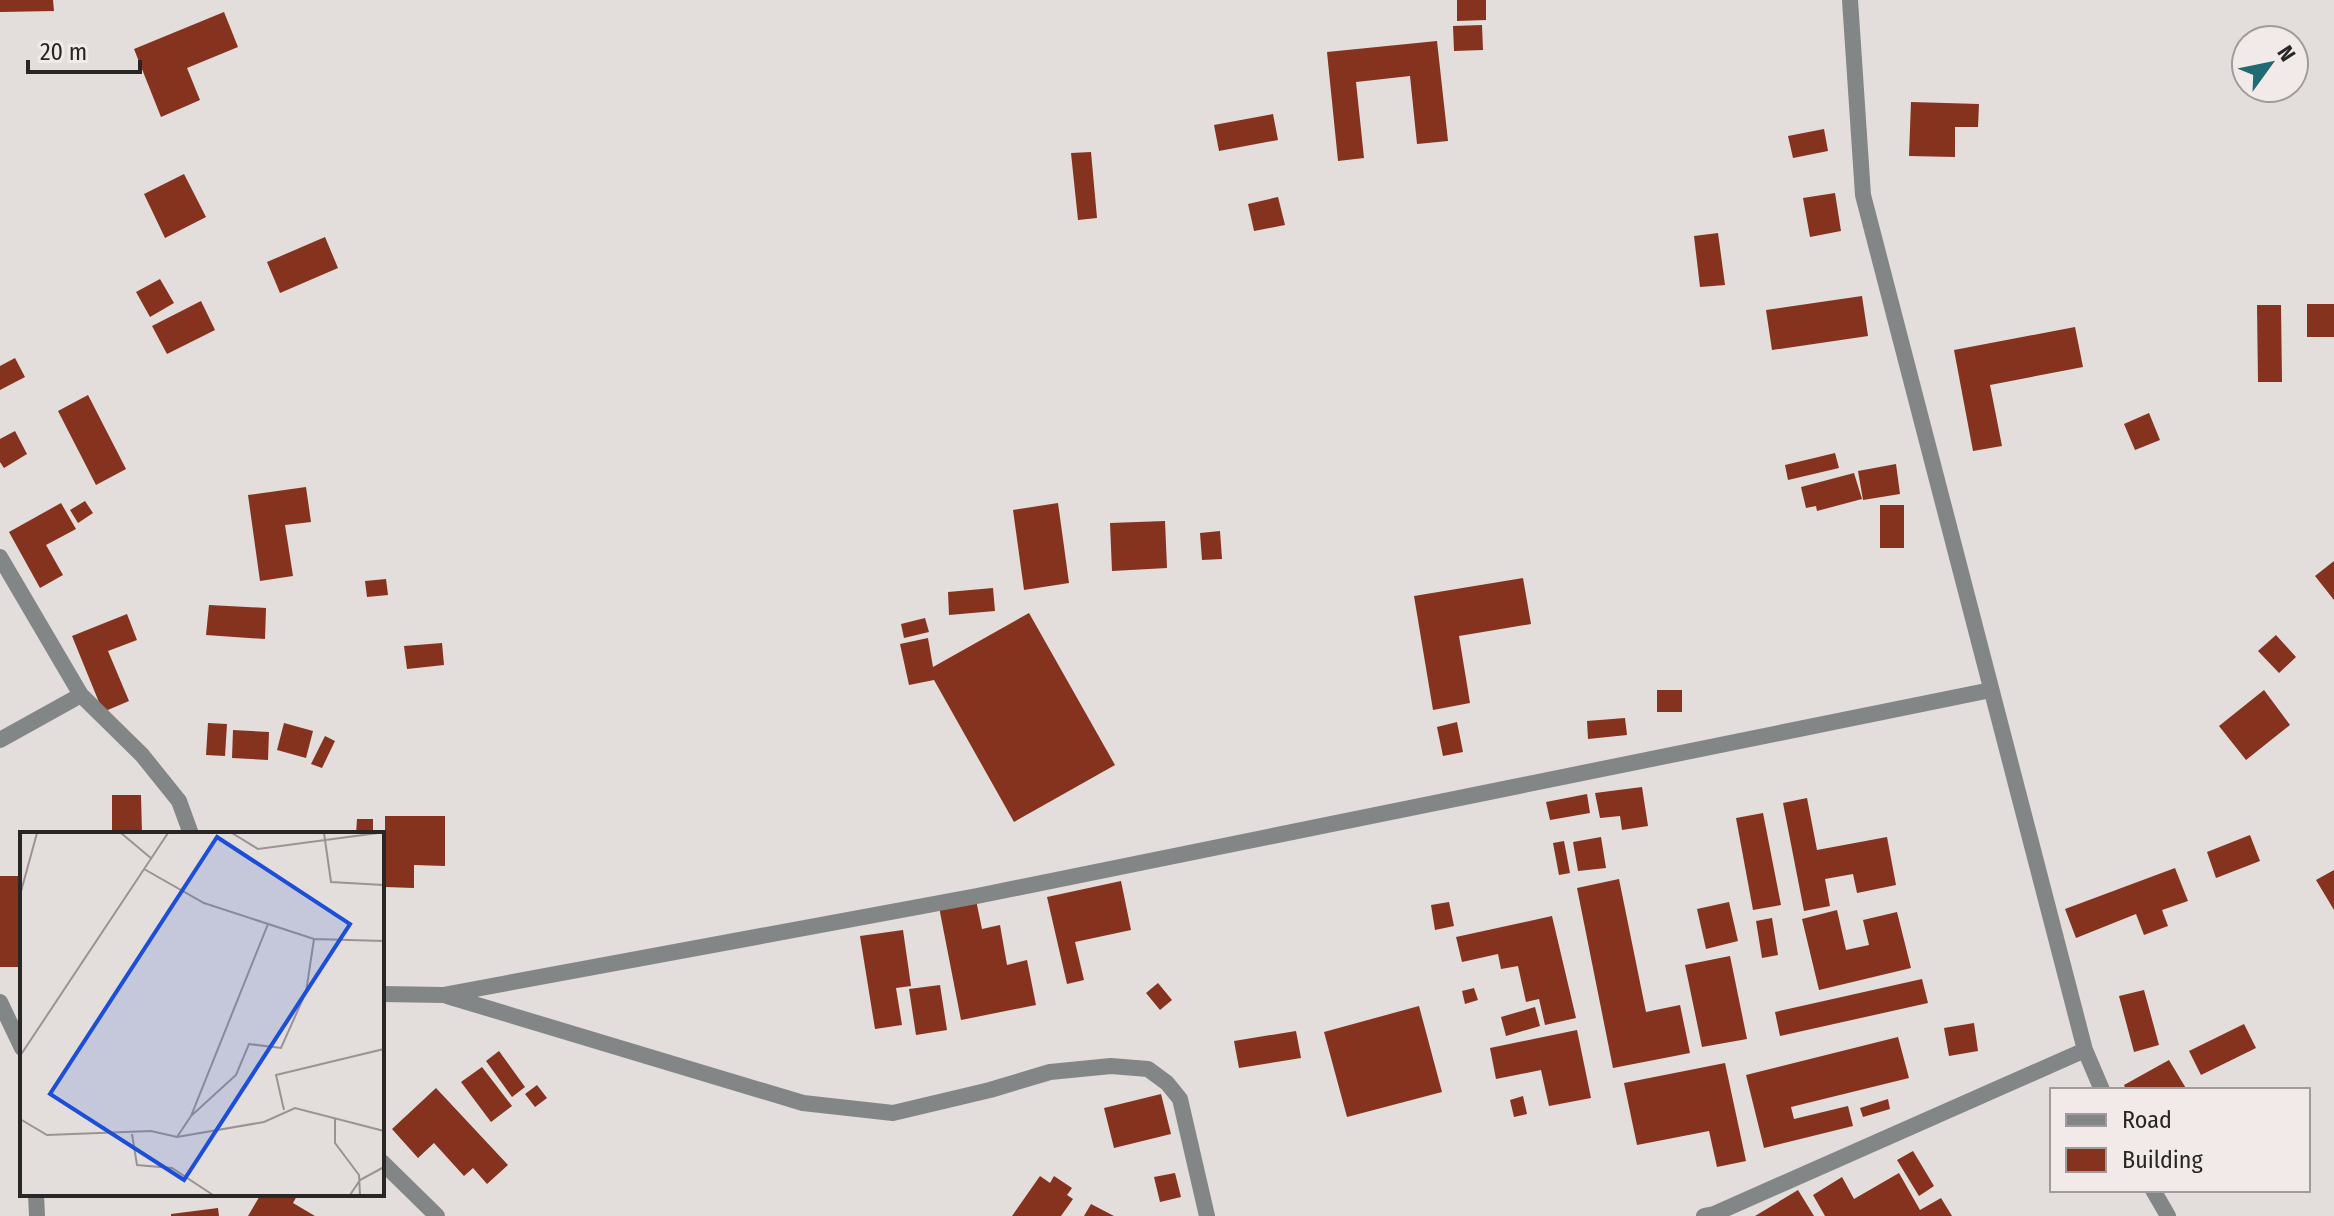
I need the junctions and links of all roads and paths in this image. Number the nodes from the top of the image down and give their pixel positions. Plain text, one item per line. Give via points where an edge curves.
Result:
1 (1850, 0) edge
2 (0, 557) edge
3 (1991, 690) junction
4 (81, 695) junction
5 (0, 740) edge
6 (190, 832) edge
7 (384, 994) edge
8 (443, 995) junction
9 (0, 1002) edge
10 (20, 1044) edge
11 (2085, 1050) junction
12 (2101, 1088) edge
13 (384, 1164) edge
14 (2154, 1192) edge
15 (36, 1196) edge
16 (37, 1216) edge
17 (437, 1216) edge
18 (1207, 1216) edge
19 (1704, 1216) edge
20 (2168, 1216) edge

1 - 3 street via 1863,195
2 - 4 street
3 - 8 street via 977,896
3 - 11 street
4 - 5 street
4 - 6 street via 142,755 179,801
7 - 8 street
8 - 18 street via 803,1103 893,1113 1050,1072 1111,1066 1148,1069 1180,1099
9 - 10 street
11 - 12 street
11 - 19 street
13 - 17 street
14 - 20 street
15 - 16 street

